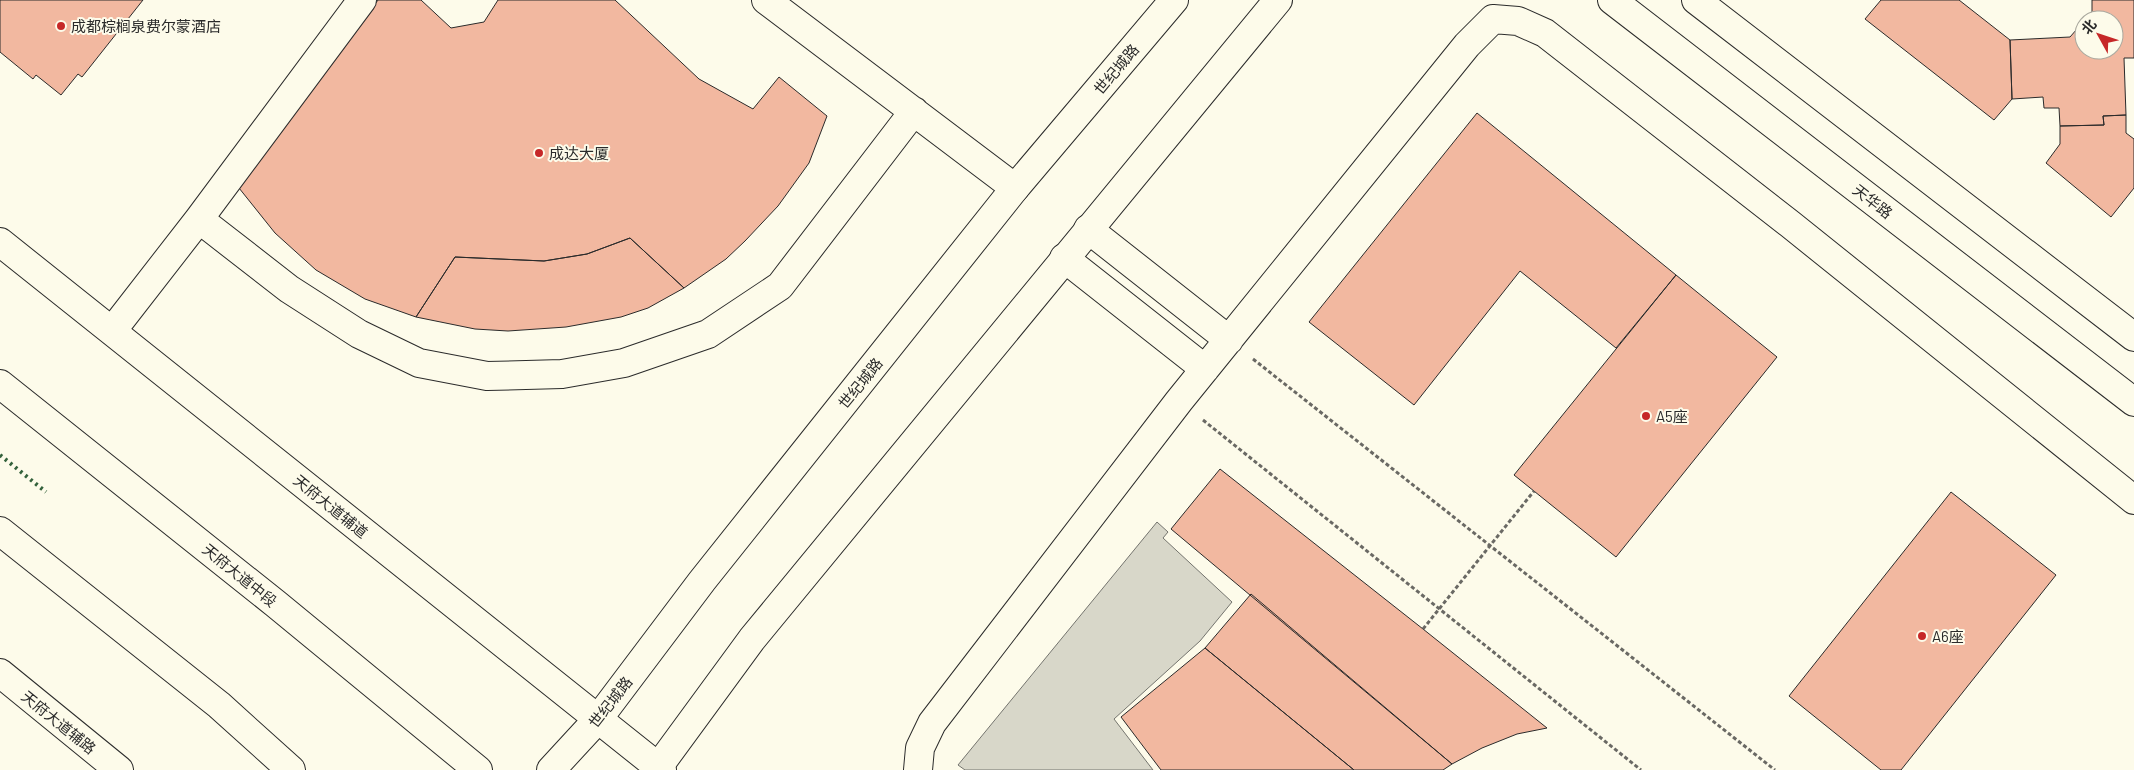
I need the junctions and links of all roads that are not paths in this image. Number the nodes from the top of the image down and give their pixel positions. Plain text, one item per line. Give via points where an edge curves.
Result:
1 (362, 0) edge
2 (766, 0) edge
3 (1174, 0) edge
4 (1278, 0) edge
5 (1612, 0) edge
6 (1696, 0) edge
7 (914, 111) junction
8 (1015, 188) junction
9 (199, 219) junction
10 (1088, 229) junction
11 (0, 242) edge
12 (1064, 258) junction
13 (112, 331) junction
14 (2134, 337) edge
15 (1229, 340) junction
16 (1206, 369) junction
17 (0, 384) edge
18 (2134, 402) edge
19 (2134, 500) edge
20 (0, 531) edge
21 (0, 673) edge
22 (598, 719) junction
23 (659, 769) edge
24 (119, 770) edge
25 (291, 770) edge
26 (478, 770) edge
27 (551, 770) edge
28 (918, 770) edge

1 - 9 main road
2 - 7 main road
3 - 8 main road, 世纪城路
4 - 10 main road
5 - 18 main road, 天华路
6 - 14 main road
7 - 8 main road
7 - 9 main road via 780,286 708,334 624,363 562,374 487,376 419,363 359,334 289,289
8 - 22 main road, 世纪城路 via 702,581
9 - 13 main road
10 - 12 main road
10 - 15 main road
11 - 13 main road, 天府大道辅道
12 - 16 main road
12 - 23 main road via 752,639
13 - 22 main road, 天府大道辅道
15 - 16 main road
15 - 19 main road via 1467,45 1493,19 1518,21 1553,39
16 - 28 main road via 932,723 920,748
17 - 26 main road, 天府大道中段
20 - 25 main road via 219,705
21 - 24 main road, 天府大道辅路
22 - 23 main road, 天府大道辅道
22 - 27 main road, 世纪城路

